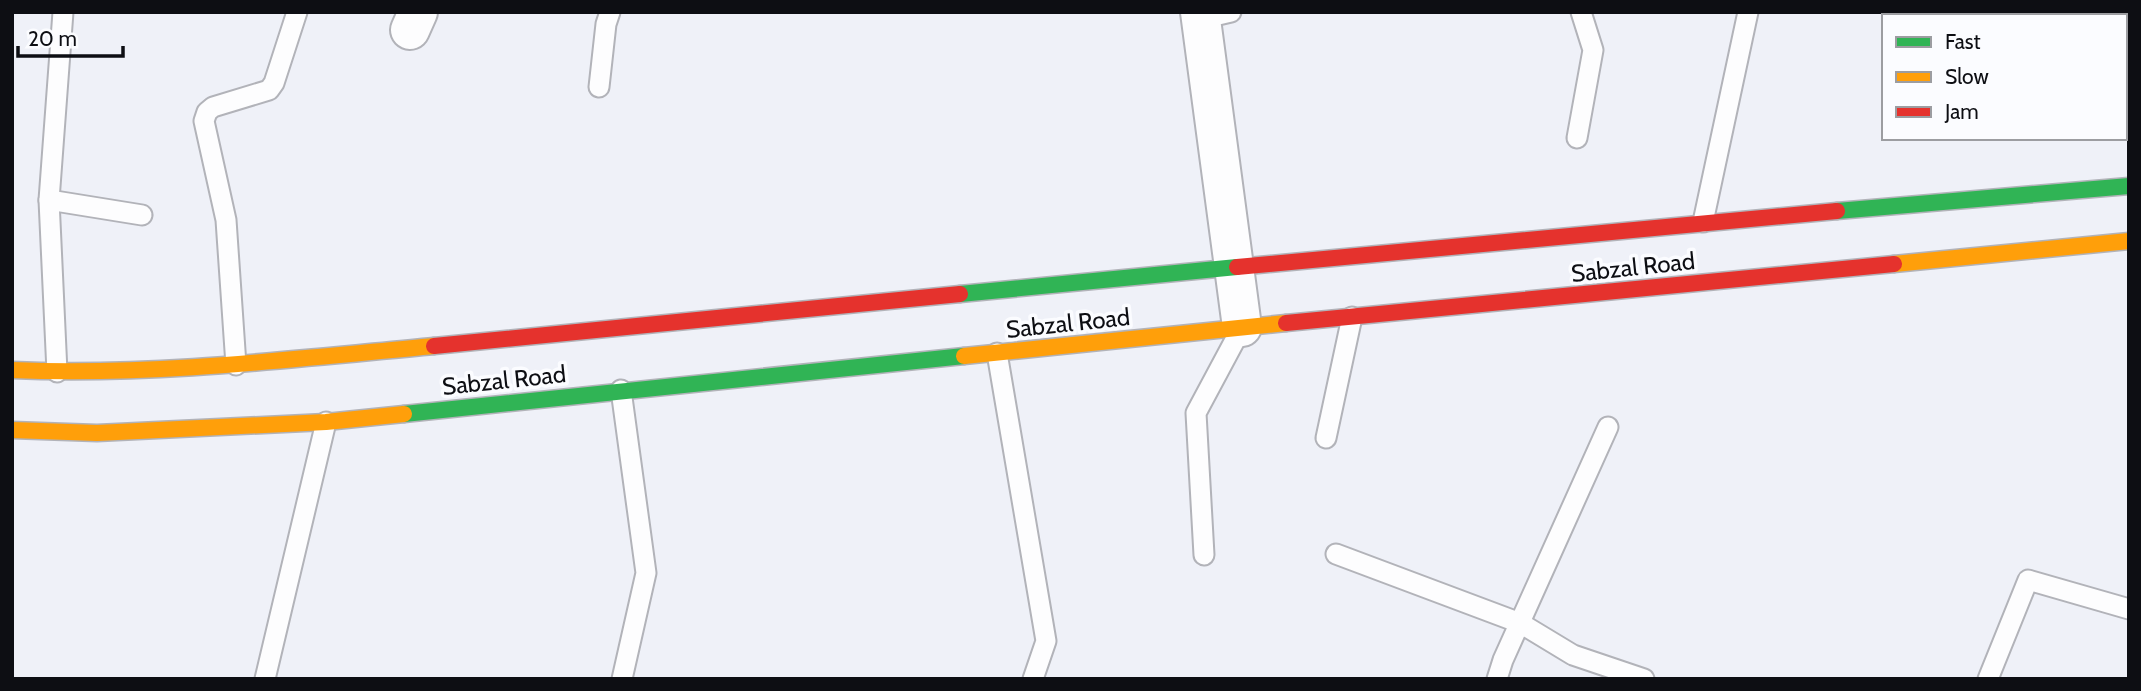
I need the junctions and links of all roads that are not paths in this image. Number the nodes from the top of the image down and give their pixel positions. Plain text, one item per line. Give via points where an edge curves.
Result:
1 (63, 12) edge
2 (297, 12) edge
3 (610, 12) edge
4 (1581, 12) edge
5 (1748, 12) edge
6 (1210, 14) edge
7 (599, 87) dead end
8 (1577, 138) dead end
9 (2129, 186) edge
10 (49, 200) junction
11 (142, 215) dead end
12 (1703, 222) junction
13 (2129, 241) edge
14 (1235, 266) junction
15 (1352, 317) junction
16 (1242, 327) junction
17 (997, 354) junction
18 (236, 365) junction
19 (12, 369) edge
20 (57, 372) junction
21 (621, 390) junction
22 (326, 422) junction
23 (1608, 427) dead end
24 (12, 430) edge
25 (1326, 438) dead end
26 (1336, 554) dead end
27 (1204, 555) dead end
28 (2129, 609) edge
29 (1520, 623) junction
30 (265, 679) edge
31 (622, 679) edge
32 (1033, 679) edge
33 (1497, 679) edge
34 (1644, 679) edge
35 (1988, 679) edge

1 - 10 lane
2 - 18 lane via 270,90 214,107 204,121 226,220
3 - 7 lane
4 - 8 lane via 1593,50
5 - 12 lane
6 - 14 street
9 - 12 main road, Sabzal Road
10 - 11 lane
10 - 20 lane
12 - 14 main road, Sabzal Road
13 - 15 main road, Sabzal Road
14 - 16 street
14 - 18 main road, Sabzal Road
15 - 16 main road, Sabzal Road
15 - 25 lane
16 - 17 main road, Sabzal Road
16 - 27 lane via 1196,413
17 - 21 main road, Sabzal Road
17 - 32 lane via 1046,641
18 - 20 main road, Sabzal Road
19 - 20 main road, Sabzal Road
21 - 22 main road, Sabzal Road
21 - 31 lane via 646,573
22 - 24 main road, Sabzal Road via 97,433
22 - 30 lane
23 - 29 lane
26 - 29 lane
28 - 35 lane via 2028,580
29 - 33 lane
29 - 34 lane via 1573,655

